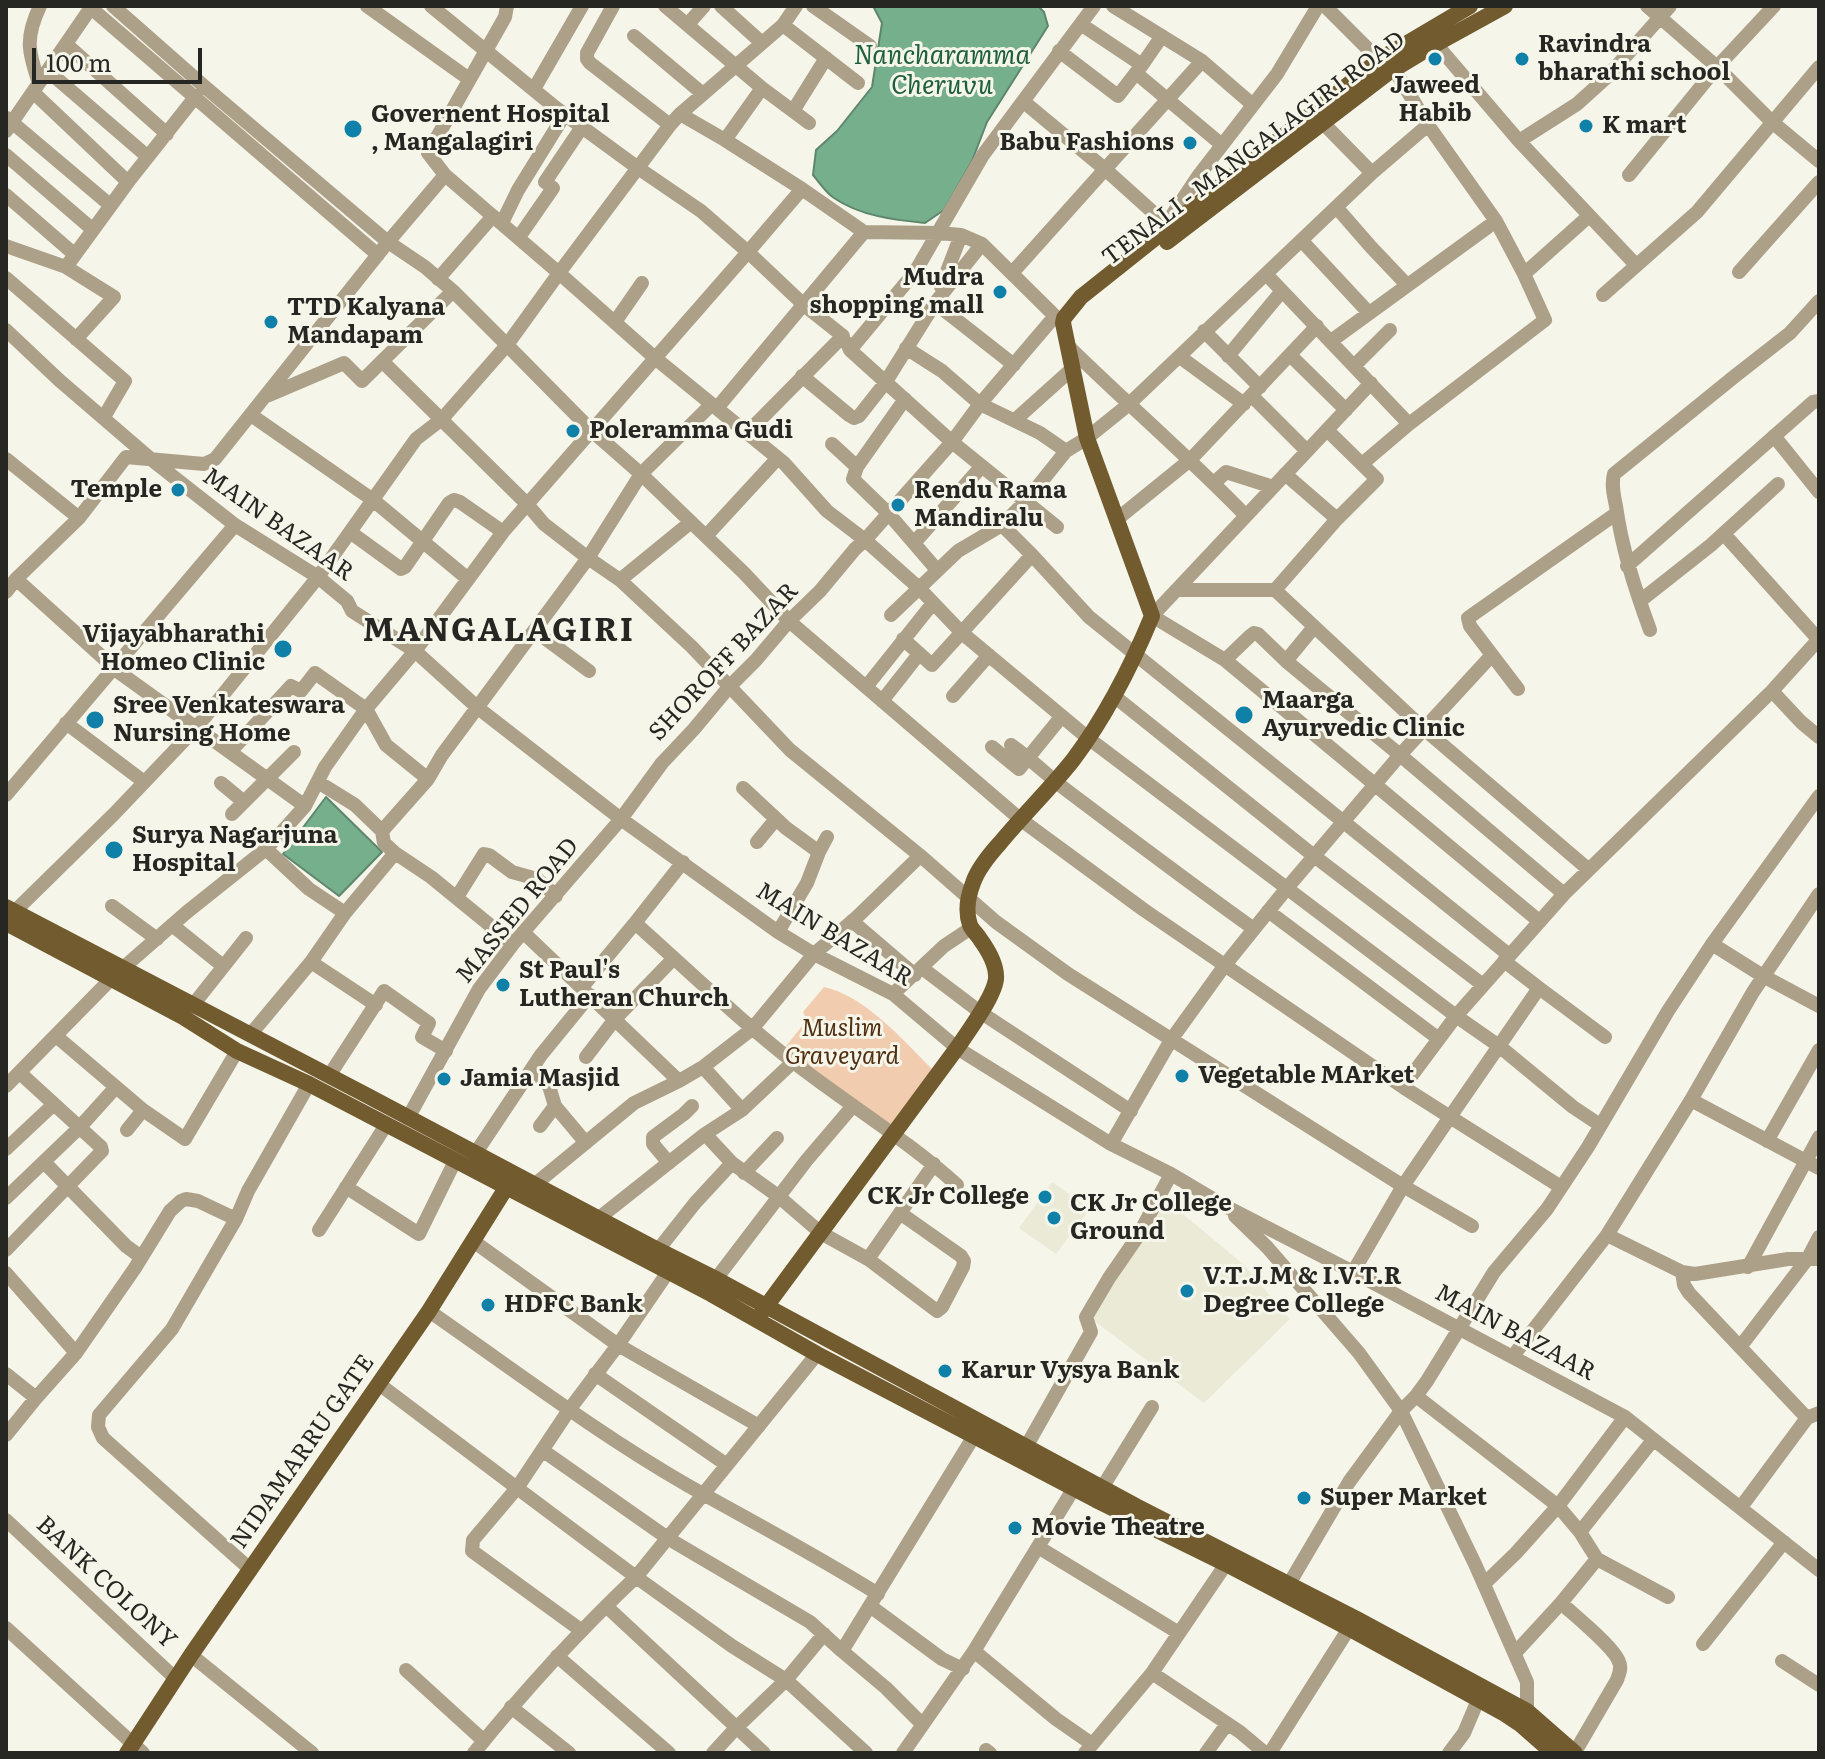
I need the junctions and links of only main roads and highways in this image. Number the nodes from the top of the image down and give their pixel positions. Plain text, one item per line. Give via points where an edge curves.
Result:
1 (1470, 6) edge
2 (1505, 6) edge
3 (1387, 67) junction
4 (1074, 307) junction
5 (8, 916) edge
6 (117, 974) junction
7 (519, 1186) junction
8 (761, 1313) junction
9 (1099, 1494) junction
10 (1353, 1624) junction
11 (1523, 1718) junction
12 (134, 1750) edge
13 (1575, 1752) edge
14 (1553, 1753) edge

1 - 3 main road, TENALI - MANGALAGIRI ROAD
2 - 3 main road, TENALI - MANGALAGIRI ROAD
3 - 4 main road, TENALI - MANGALAGIRI ROAD via 1163,229
3 - 4 main road, TENALI - MANGALAGIRI ROAD via 1088,303
4 - 8 main road, TENALI - MANGALAGIRI ROAD via 1059,320 1087,438 1152,616 1088,738 974,878 967,916 996,974 980,1012
5 - 6 main road
6 - 7 main road via 193,1005 329,1076 475,1154
6 - 7 main road via 237,1051 455,1161
7 - 8 main road via 668,1272
7 - 8 main road via 599,1218 716,1279
7 - 12 main road, NIDAMARRU GATE via 473,1241 191,1655
8 - 9 main road via 1026,1447
8 - 9 main road via 817,1354 1074,1488
9 - 10 main road via 1226,1564
9 - 10 main road via 1289,1584
10 - 11 main road
10 - 11 main road via 1478,1700
11 - 13 main road
11 - 14 main road

